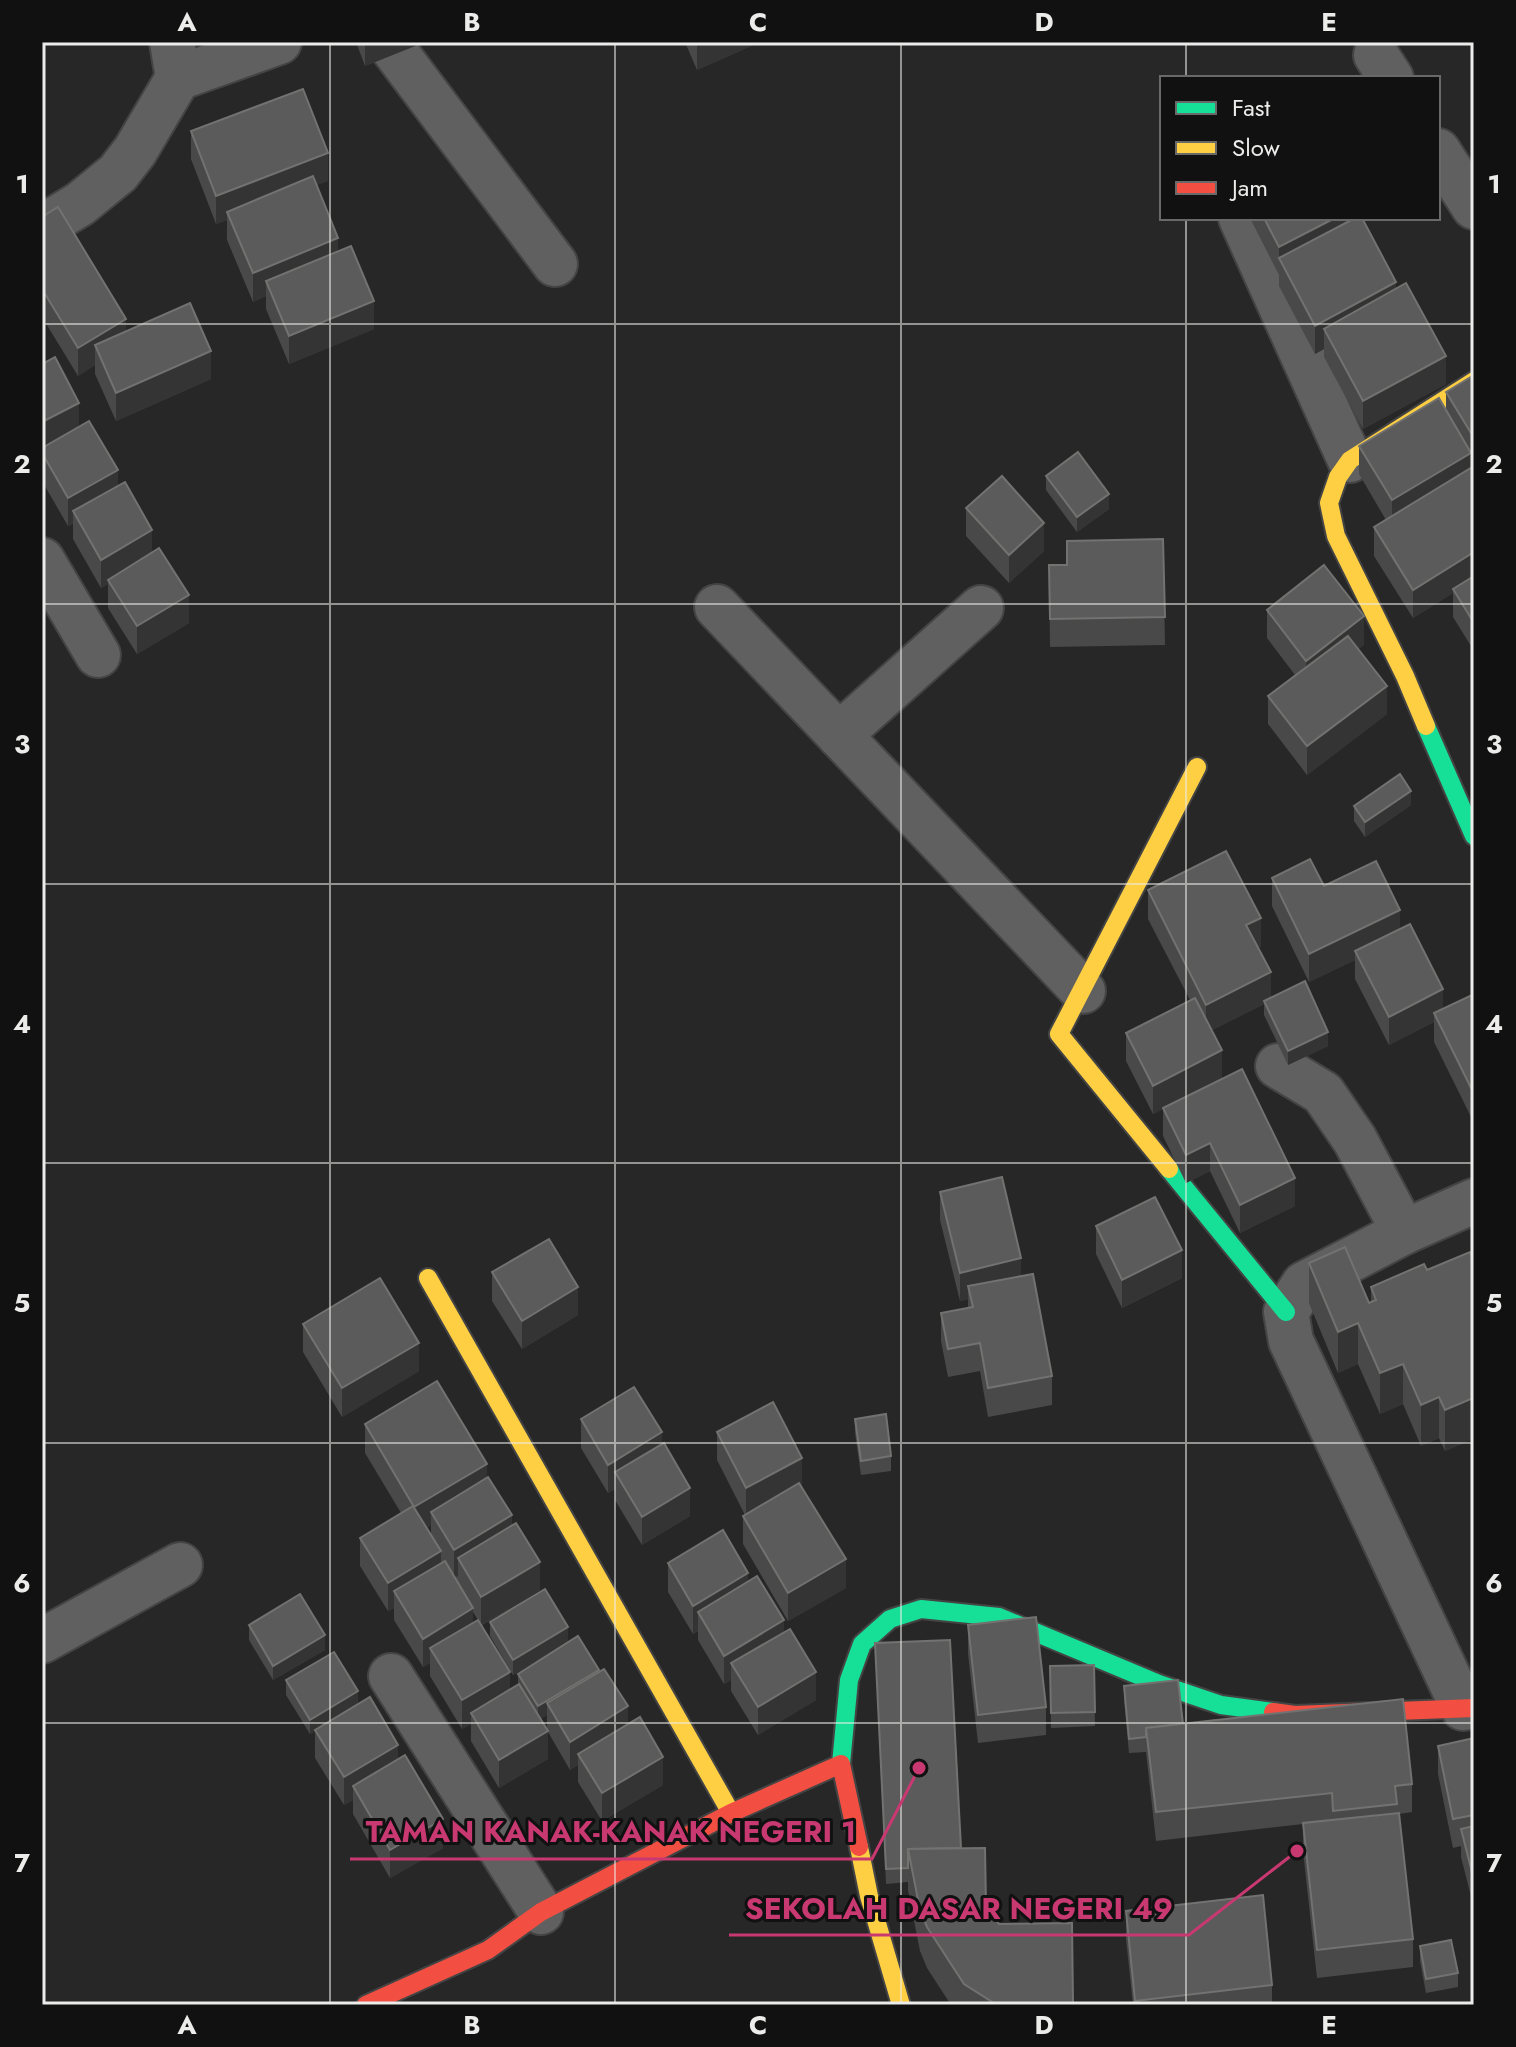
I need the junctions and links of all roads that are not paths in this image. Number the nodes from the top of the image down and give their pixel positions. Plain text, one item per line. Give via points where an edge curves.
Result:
1 (279, 42) edge
2 (388, 42) edge
3 (175, 60) edge
4 (1440, 154) edge
5 (1474, 207) edge
6 (1242, 220) edge
7 (42, 227) edge
8 (555, 264) dead end
9 (1474, 381) edge
10 (1350, 460) junction
11 (42, 560) edge
12 (717, 607) dead end
13 (981, 608) dead end
14 (98, 655) dead end
15 (839, 735) junction
16 (1197, 767) dead end
17 (1474, 836) edge
18 (1083, 991) junction
19 (1278, 1066) dead end
20 (1474, 1201) edge
21 (1404, 1232) junction
22 (428, 1278) dead end
23 (1286, 1312) junction
24 (180, 1565) dead end
25 (42, 1641) edge
26 (391, 1676) dead end
27 (1469, 1708) edge
28 (841, 1764) junction
29 (731, 1813) junction
30 (541, 1912) junction
31 (366, 2005) edge
32 (901, 2005) edge

1 - 3 street
2 - 8 street
3 - 7 street via 135,151 118,173
4 - 5 street
6 - 10 street
9 - 10 street
10 - 17 street via 1329,503 1336,536 1405,676
11 - 14 street
12 - 15 street
13 - 15 street
15 - 18 street
16 - 18 street
18 - 23 street via 1059,1034
19 - 21 street via 1323,1093
20 - 21 street
21 - 23 street via 1304,1284
22 - 29 street
23 - 27 street via 1291,1341
24 - 25 street
26 - 30 street
27 - 28 street via 1295,1715 1221,1705 999,1617 921,1609 890,1619 862,1644 849,1680
28 - 29 street
28 - 32 street via 869,1896
29 - 30 street
30 - 31 street via 488,1950

